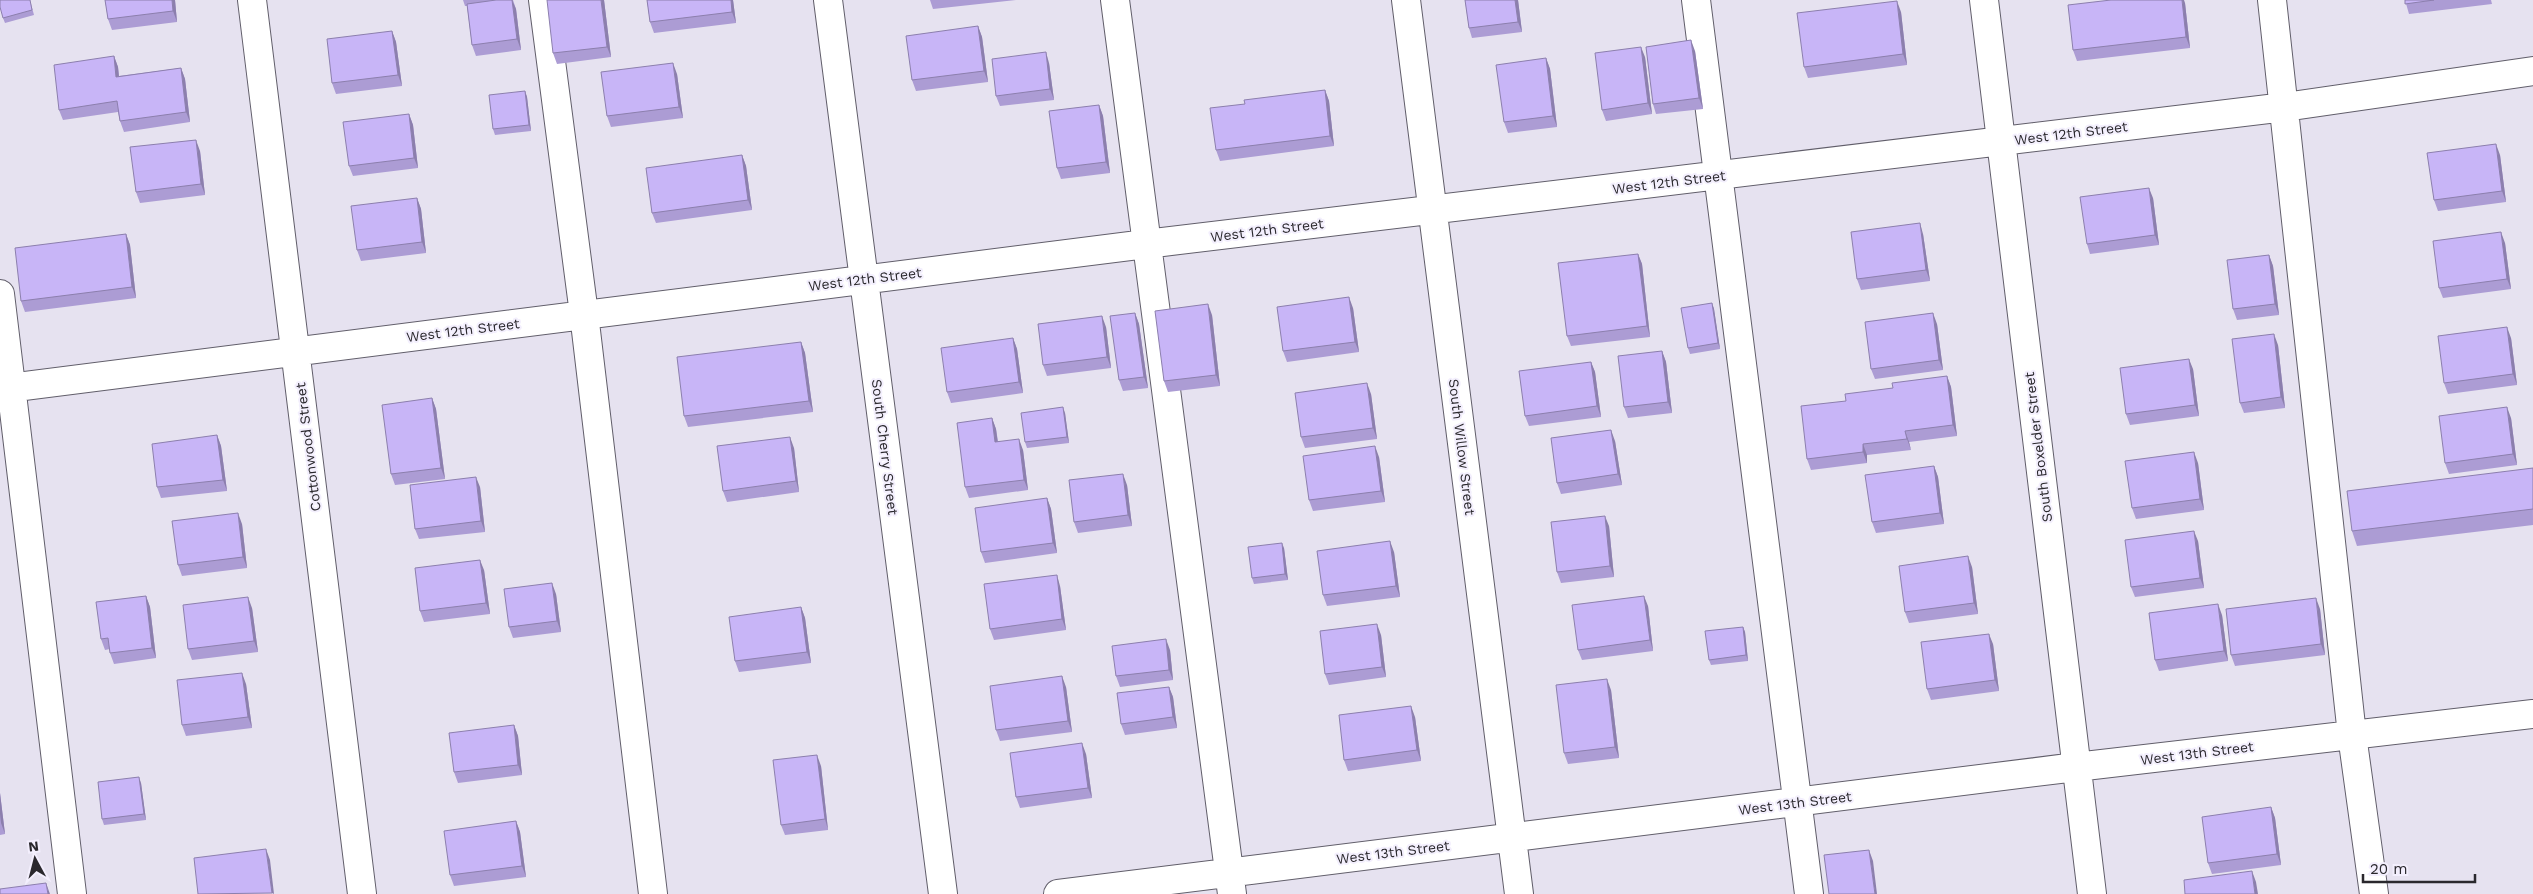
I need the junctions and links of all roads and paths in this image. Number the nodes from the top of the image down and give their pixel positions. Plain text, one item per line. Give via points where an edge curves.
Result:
1 (252, 0) edge
2 (543, 0) edge
3 (828, 0) edge
4 (1115, 0) edge
5 (1406, 0) edge
6 (1696, 0) edge
7 (1984, 0) edge
8 (2272, 0) edge
9 (2533, 71) edge
10 (2285, 107) junction
11 (2002, 142) junction
12 (1718, 176) junction
13 (1432, 210) junction
14 (1146, 244) junction
15 (863, 280) junction
16 (0, 294) edge
17 (584, 314) junction
18 (296, 351) junction
19 (6, 388) edge
20 (2533, 714) edge
21 (2352, 735) junction
22 (2076, 767) junction
23 (1798, 803) junction
24 (1512, 838) junction
25 (1231, 883) edge
26 (72, 894) edge
27 (362, 894) edge
28 (653, 894) edge
29 (943, 894) edge
30 (1058, 894) edge
31 (1519, 894) edge
32 (1808, 894) edge
33 (2092, 894) edge
34 (2374, 894) edge

1 - 18 street, Cottonwood Street
2 - 17 street
3 - 15 street, South Cherry Street
4 - 14 street
5 - 13 street, South Willow Street
6 - 12 street
7 - 11 street, South Boxelder Street
8 - 10 street
9 - 10 street, West 12th Street
10 - 11 street, West 12th Street
10 - 21 street
11 - 12 street, West 12th Street
11 - 22 street, South Boxelder Street
12 - 13 street, West 12th Street
12 - 23 street
13 - 14 street, West 12th Street
13 - 24 street, South Willow Street
14 - 15 street, West 12th Street
14 - 25 street
15 - 17 street, West 12th Street
15 - 29 street, South Cherry Street
16 - 19 street
17 - 18 street, West 12th Street
17 - 28 street
18 - 19 street, West 12th Street
18 - 27 street, Cottonwood Street
19 - 26 street
20 - 21 street, West 13th Street
21 - 22 street, West 13th Street
21 - 34 street
22 - 23 street, West 13th Street
22 - 33 street, South Boxelder Street
23 - 24 street, West 13th Street
23 - 32 street
24 - 25 street, West 13th Street
24 - 31 street, South Willow Street
25 - 30 street, West 13th Street

